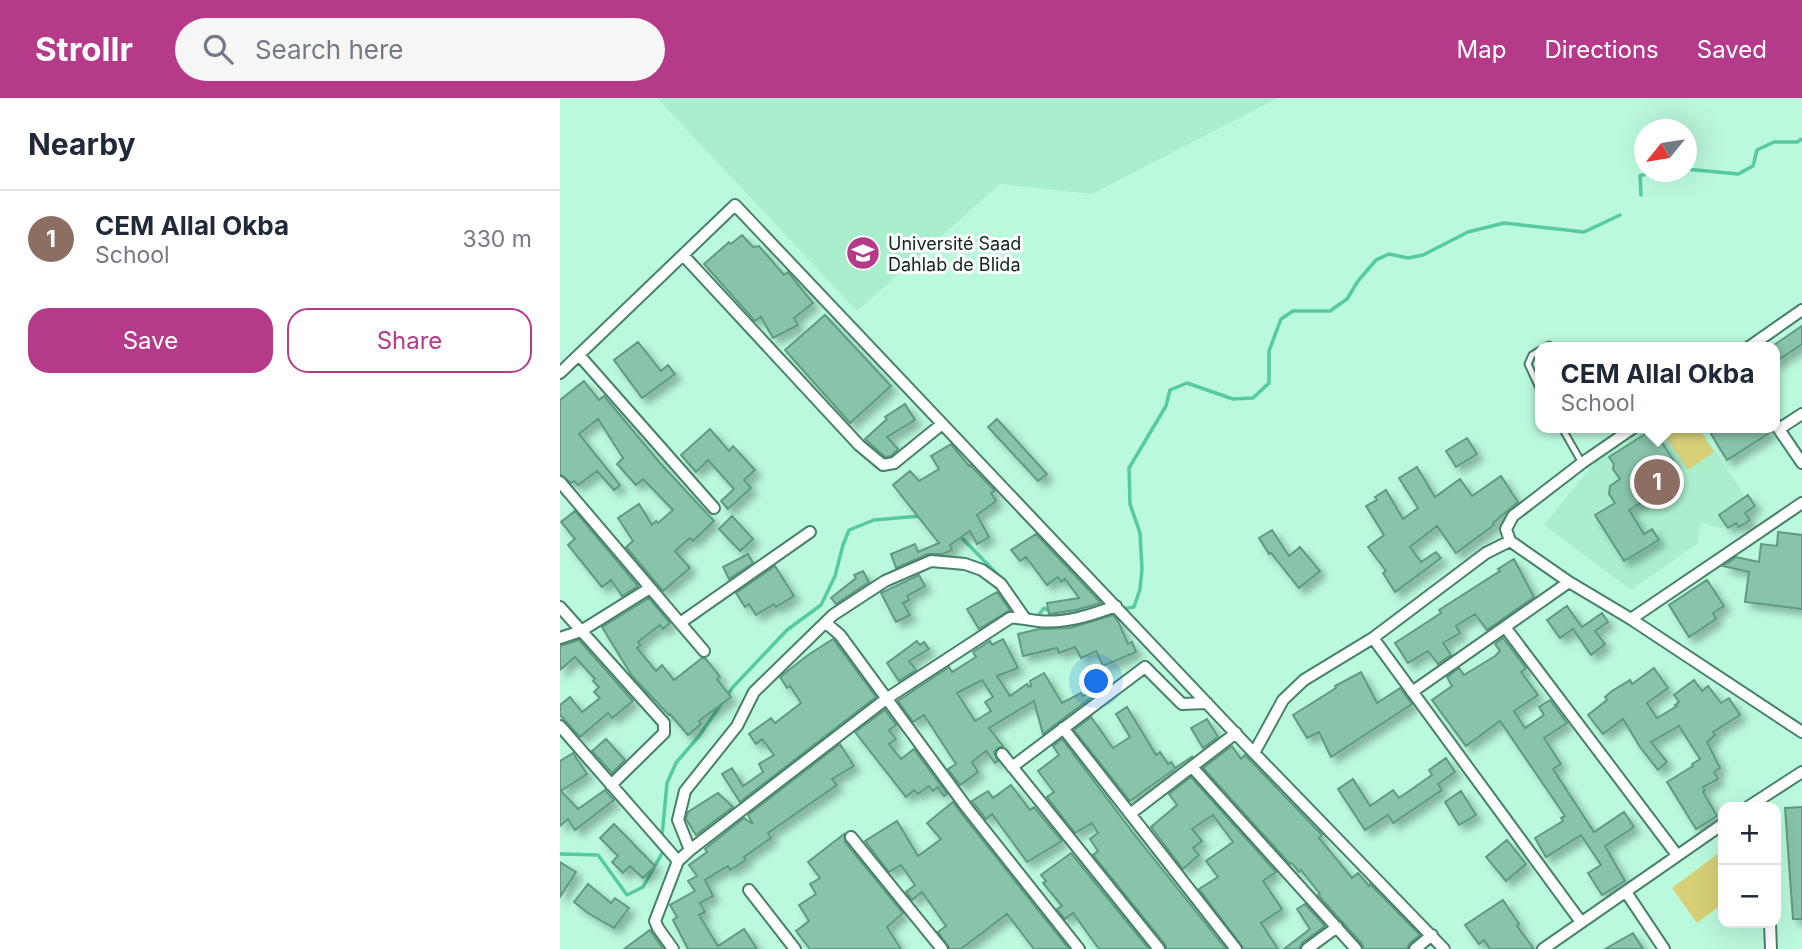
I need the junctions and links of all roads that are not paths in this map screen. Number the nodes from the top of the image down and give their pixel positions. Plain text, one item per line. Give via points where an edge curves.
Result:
1 (683, 255) junction
2 (1802, 310) edge
3 (1756, 342) edge
4 (1535, 353) edge
5 (579, 355) junction
6 (560, 373) edge
7 (1535, 379) edge
8 (1802, 414) edge
9 (942, 424) junction
10 (1780, 425) edge
11 (1780, 430) edge
12 (1565, 433) edge
13 (1626, 433) edge
14 (1582, 463) junction
15 (1802, 463) edge
16 (560, 482) edge
17 (1802, 503) edge
18 (714, 508) dead end
19 (810, 532) dead end
20 (1510, 541) junction
21 (1569, 582) junction
22 (650, 588) junction
23 (1116, 606) junction
24 (560, 607) edge
25 (1024, 617) junction
26 (1631, 619) junction
27 (680, 623) junction
28 (826, 623) junction
29 (1505, 627) junction
30 (581, 631) junction
31 (560, 638) edge
32 (1373, 638) junction
33 (704, 651) dead end
34 (1412, 692) junction
35 (886, 699) junction
36 (1207, 702) junction
37 (560, 726) edge
38 (1063, 729) junction
39 (1802, 732) edge
40 (1236, 733) junction
41 (1254, 753) junction
42 (1002, 754) dead end
43 (1012, 766) junction
44 (1192, 767) junction
45 (1802, 772) edge
46 (611, 785) junction
47 (1765, 802) edge
48 (1130, 814) junction
49 (1718, 827) edge
50 (851, 837) dead end
51 (690, 850) junction
52 (1676, 855) junction
53 (678, 861) junction
54 (749, 890) dead end
55 (1626, 892) junction
56 (1581, 922) junction
57 (1337, 927) junction
58 (1770, 928) edge
59 (1432, 935) junction
60 (673, 949) edge
61 (795, 949) edge
62 (942, 949) edge
63 (1079, 949) edge
64 (1159, 949) edge
65 (1236, 949) edge
66 (1307, 949) edge
67 (1356, 949) edge
68 (1415, 949) edge
69 (1444, 949) edge
70 (1543, 949) edge
71 (1664, 949) edge
72 (1772, 949) edge

1 - 5 street
1 - 9 street via 859,445 883,465 894,463
1 - 9 street via 735,205
2 - 3 street
4 - 7 lane via 1528,364
5 - 6 street
5 - 18 street
8 - 10 street
9 - 23 street
11 - 15 street
12 - 14 lane
13 - 14 street
14 - 20 street via 1513,516 1506,529
16 - 22 street
17 - 26 street
19 - 27 street
20 - 21 street
20 - 32 street via 1486,553
21 - 26 street
21 - 29 street
22 - 27 street
22 - 30 street
23 - 25 street via 1078,620
23 - 36 street
24 - 30 street
25 - 28 street via 1001,584 982,570 931,561 885,581
25 - 35 street via 1010,618
26 - 39 street
27 - 33 street
28 - 35 street via 840,635
28 - 51 street via 754,692 737,726 685,791 678,820
29 - 34 street
29 - 52 street
30 - 31 street
30 - 46 street via 665,728
32 - 34 street
32 - 41 street via 1304,680 1283,700
34 - 56 street
35 - 51 street
35 - 63 street
36 - 38 street via 1182,704 1145,667
36 - 40 street
37 - 46 street
38 - 43 street
38 - 48 street
40 - 41 street
40 - 44 street
41 - 59 street
42 - 43 street
43 - 64 street
44 - 48 street
44 - 57 street
45 - 47 street
46 - 53 street
48 - 65 street
49 - 52 street
50 - 62 street
51 - 53 street
52 - 55 street
53 - 60 street via 655,920
54 - 61 street
55 - 56 street
55 - 71 street
56 - 70 street
57 - 66 street
57 - 67 street
58 - 72 street
59 - 68 street
59 - 69 street

